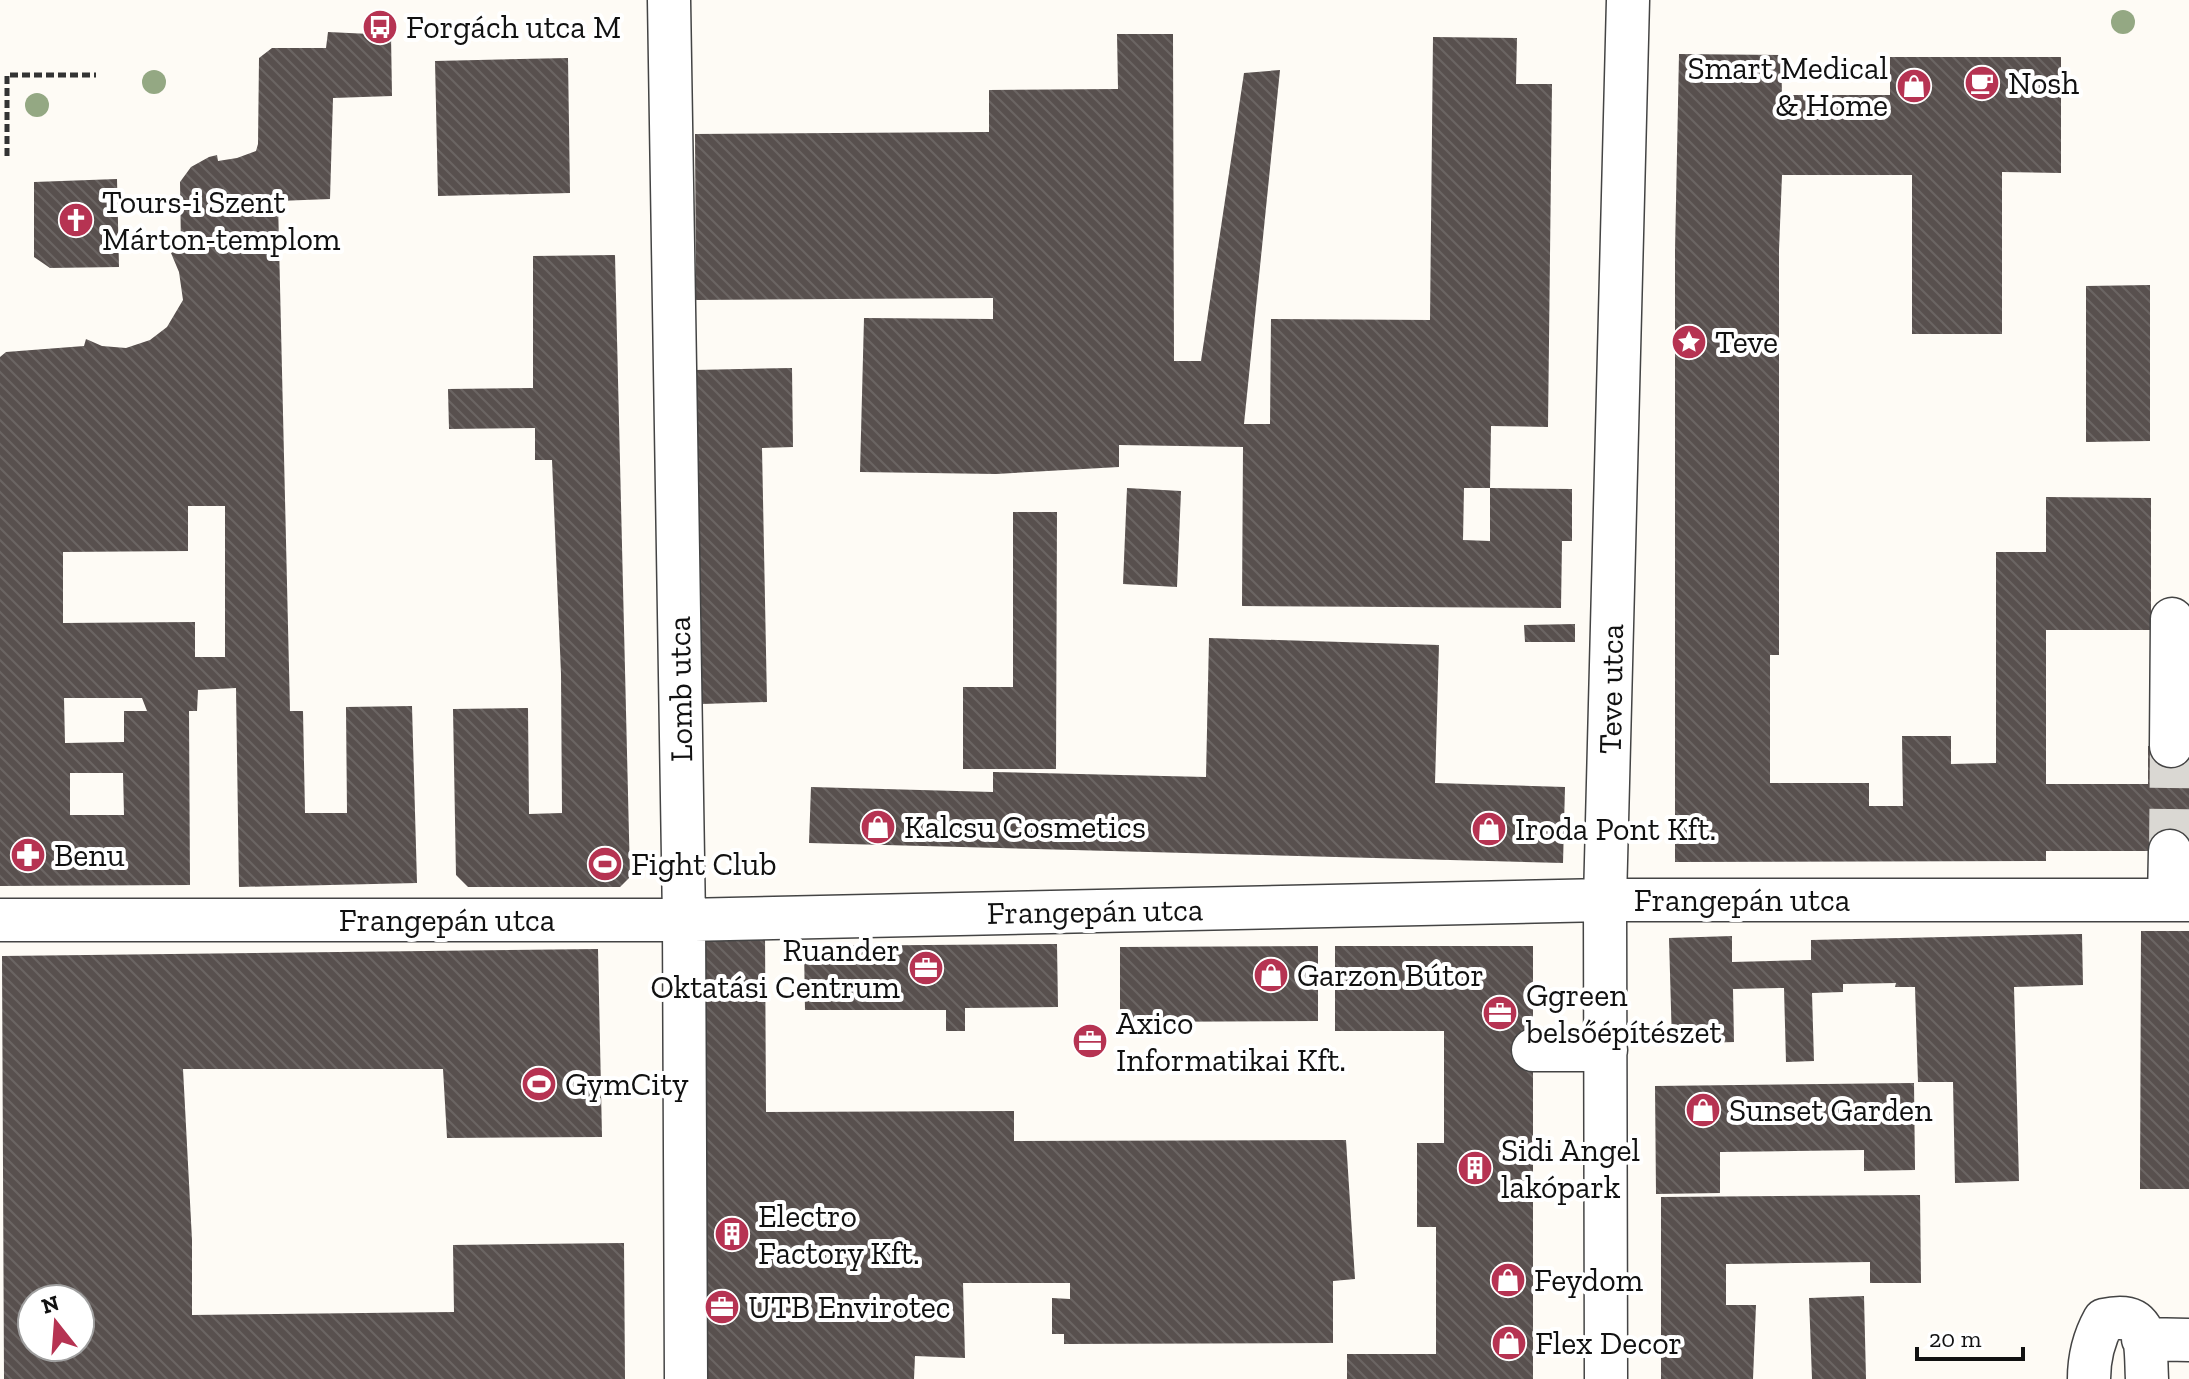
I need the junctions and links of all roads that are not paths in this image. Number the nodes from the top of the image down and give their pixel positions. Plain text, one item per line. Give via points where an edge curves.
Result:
1 (669, 0) edge
2 (1628, 0) edge
3 (2172, 619) dead end
4 (2171, 746) tunnel mouth
5 (2170, 851) tunnel mouth
6 (1605, 900) junction
7 (2179, 900) edge
8 (0, 920) edge
9 (684, 920) junction
10 (1533, 1050) dead end
11 (1606, 1050) junction
12 (2189, 1340) edge
13 (2145, 1359) edge
14 (686, 1379) edge
15 (1606, 1379) edge
16 (2089, 1379) edge

1 - 9 street, Lomb utca
2 - 6 street, Teve utca
3 - 4 street
5 - 7 street
6 - 7 street, Frangepán utca
6 - 9 street, Frangepán utca
6 - 11 street, Teve utca
8 - 9 street, Frangepán utca
9 - 14 street, Lomb utca
10 - 11 street
11 - 15 street, Teve utca
12 - 13 street
13 - 16 street via 2141,1327 2133,1318 2104,1320

